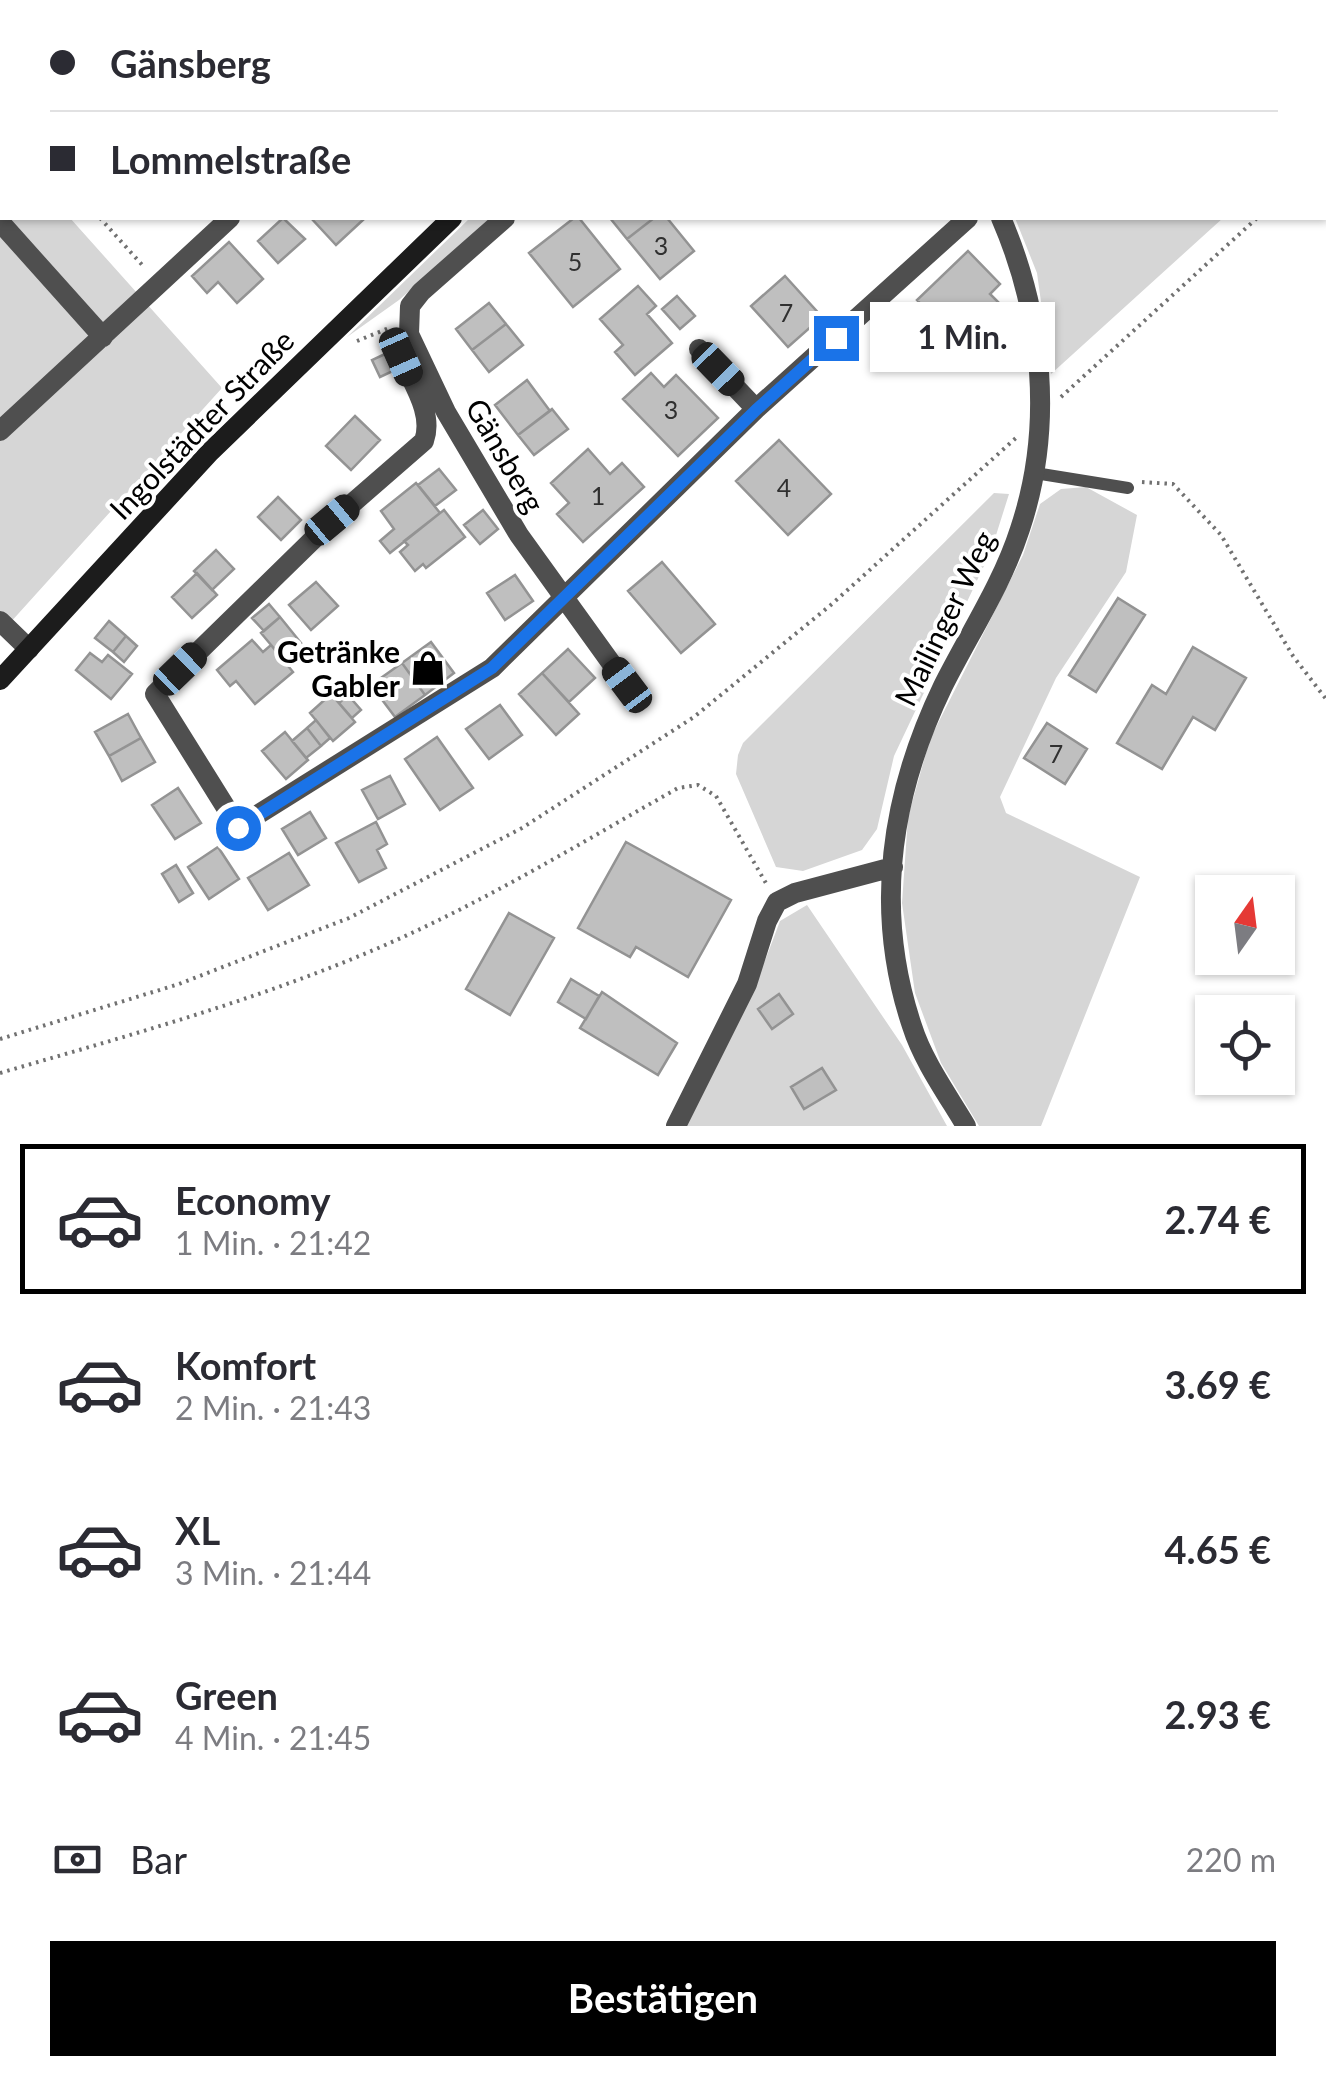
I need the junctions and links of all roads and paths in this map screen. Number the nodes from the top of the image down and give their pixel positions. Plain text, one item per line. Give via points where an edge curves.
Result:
1 (102, 220) edge
2 (228, 220) edge
3 (450, 220) edge
4 (503, 220) edge
5 (966, 220) edge
6 (1003, 220) edge
7 (1254, 220) edge
8 (0, 222) edge
9 (161, 285) junction
10 (408, 334) junction
11 (103, 337) junction
12 (699, 349) dead end
13 (756, 410) junction
14 (1040, 416) junction
15 (0, 431) edge
16 (1035, 473) junction
17 (1128, 488) joint
18 (563, 599) junction
19 (0, 621) edge
20 (28, 649) junction
21 (0, 680) edge
22 (627, 685) dead end
23 (1326, 699) edge
24 (892, 867) junction
25 (777, 902) junction
26 (0, 1040) edge
27 (0, 1073) edge
28 (676, 1126) edge
29 (966, 1126) edge

1 - 9 path
2 - 9 street
3 - 20 main road, Ingolstädter Straße via 210,452
4 - 10 street, Gänsberg via 421,292 410,306
5 - 13 street
6 - 14 street, Mailinger Weg via 1030,298
7 - 14 path
8 - 11 street
9 - 11 street
10 - 18 street, Gänsberg via 481,475
10 - 18 street, Gänsberg via 401,357 427,416 424,440 155,694 238,828 492,668
11 - 15 street
12 - 13 street
13 - 18 street
14 - 16 street, Mailinger Weg
14 - 26 path via 832,604 694,717 522,828 349,918 179,984
16 - 17 lane
16 - 24 street, Mailinger Weg via 999,582 926,724 906,778
17 - 23 path via 1147,480 1173,484 1221,535
18 - 22 street, Gänsberg
19 - 20 street
20 - 21 main road, Ingolstädter Straße
24 - 25 street
24 - 29 street, Mailinger Weg via 892,926 912,1028
25 - 27 path via 716,796 691,785 488,896 375,949 225,1006
25 - 28 street via 747,984

